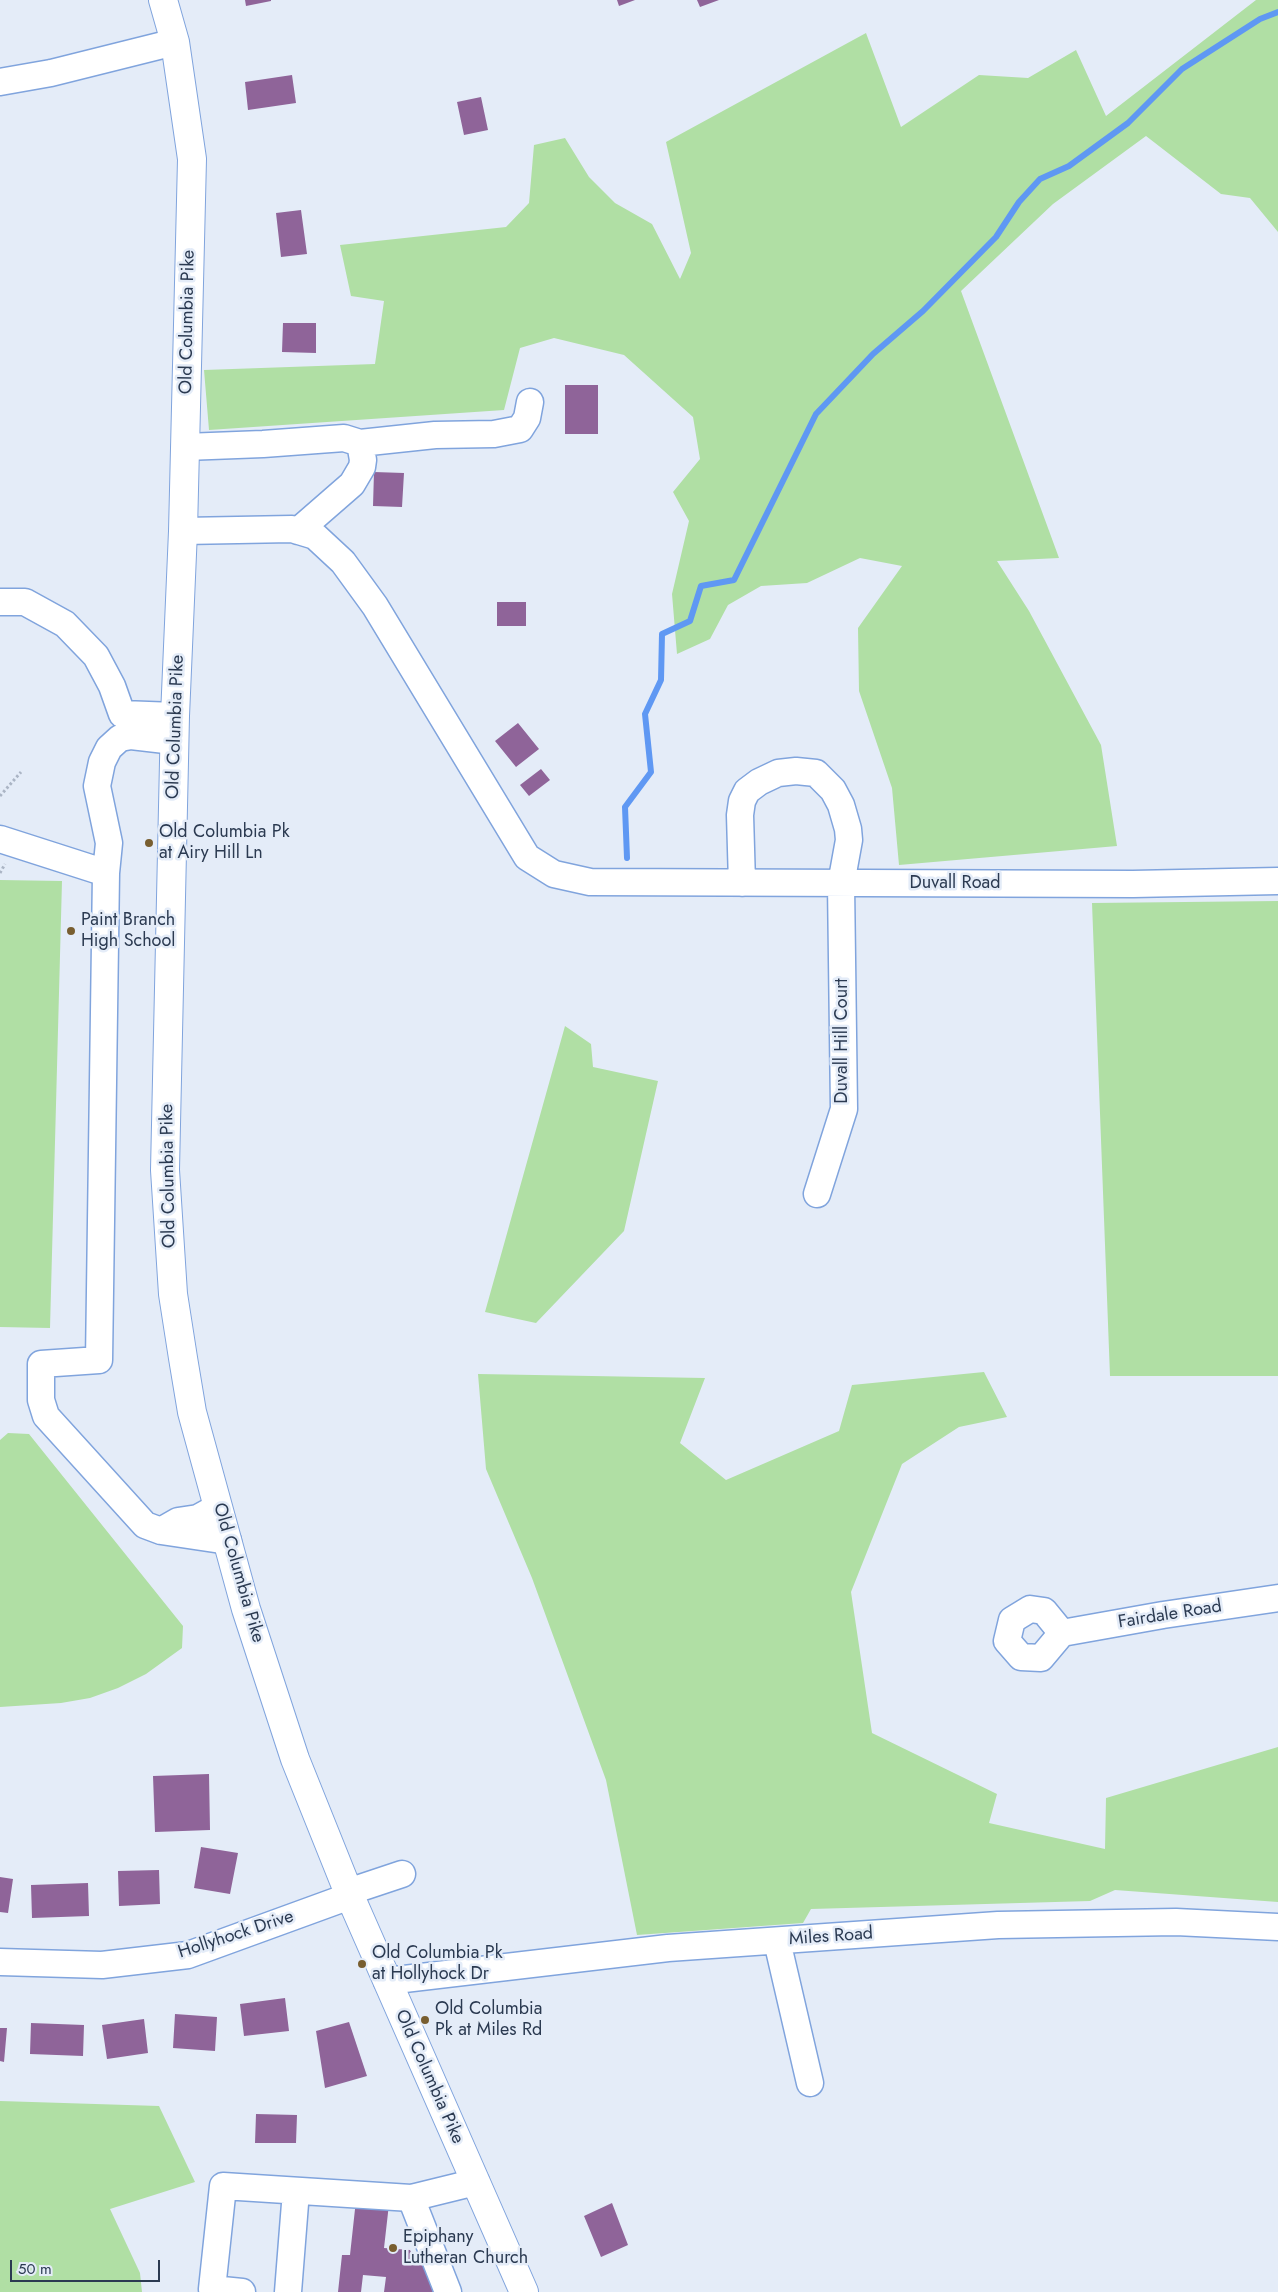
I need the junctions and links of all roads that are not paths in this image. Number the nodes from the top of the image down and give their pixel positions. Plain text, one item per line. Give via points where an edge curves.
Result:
1 (163, 0) edge
2 (175, 42) junction
3 (0, 82) edge
4 (530, 402) dead end
5 (360, 443) junction
6 (185, 447) junction
7 (183, 531) junction
8 (298, 531) junction
9 (0, 602) edge
10 (175, 728) junction
11 (3, 850) edge
12 (106, 872) junction
13 (1278, 881) edge
14 (742, 883) junction
15 (841, 884) junction
16 (817, 1194) dead end
17 (218, 1508) junction
18 (161, 1531) junction
19 (228, 1541) junction
20 (1278, 1598) edge
21 (1062, 1632) dead end
22 (402, 1874) dead end
23 (349, 1894) junction
24 (1278, 1927) edge
25 (777, 1941) junction
26 (0, 1962) edge
27 (387, 1981) junction
28 (810, 2084) dead end
29 (476, 2182) junction
30 (296, 2191) junction
31 (411, 2198) junction
32 (242, 2292) edge
33 (288, 2292) edge
34 (448, 2292) edge
35 (524, 2292) edge

1 - 2 main road, Old Columbia Pike
2 - 3 street via 51,73
2 - 6 main road, Old Columbia Pike via 192,159
4 - 5 street via 527,418 520,429 494,434 435,434
5 - 6 street via 344,438
5 - 8 street via 362,467 352,484
6 - 7 main road, Old Columbia Pike
7 - 8 street
7 - 10 main road, Old Columbia Pike
8 - 14 street, Duvall Road via 315,536 343,562 375,606 527,857 554,874 590,882
9 - 10 street via 25,602 65,624 96,656 122,714
10 - 12 street via 120,738 109,748 102,762 97,786 109,843
10 - 17 main road, Old Columbia Pike via 165,1170 173,1294 183,1358 192,1412
11 - 12 street
12 - 18 street via 99,1360 41,1364 41,1400 46,1416 145,1525
13 - 15 street, Duvall Road
14 - 15 street, Duvall Road
14 - 15 street via 742,801 747,792 768,776 796,771 816,773 833,790 841,805 849,840
15 - 16 street, Duvall Hill Court via 844,1110
17 - 18 street via 198,1518 178,1521
17 - 19 main road, Old Columbia Pike
18 - 19 street
19 - 23 main road, Old Columbia Pike via 246,1609 295,1759
20 - 21 street, Fairdale Road
22 - 23 street, Hollyhock Drive
23 - 26 street, Hollyhock Drive via 188,1955 102,1965
23 - 27 main road, Old Columbia Pike
24 - 25 street, Miles Road via 1176,1922 998,1925
25 - 27 street, Miles Road via 668,1948
25 - 28 street
27 - 29 main road, Old Columbia Pike
29 - 31 street
29 - 35 main road, Old Columbia Pike
30 - 31 street
30 - 32 street via 223,2186 212,2289
30 - 33 street
31 - 34 street

